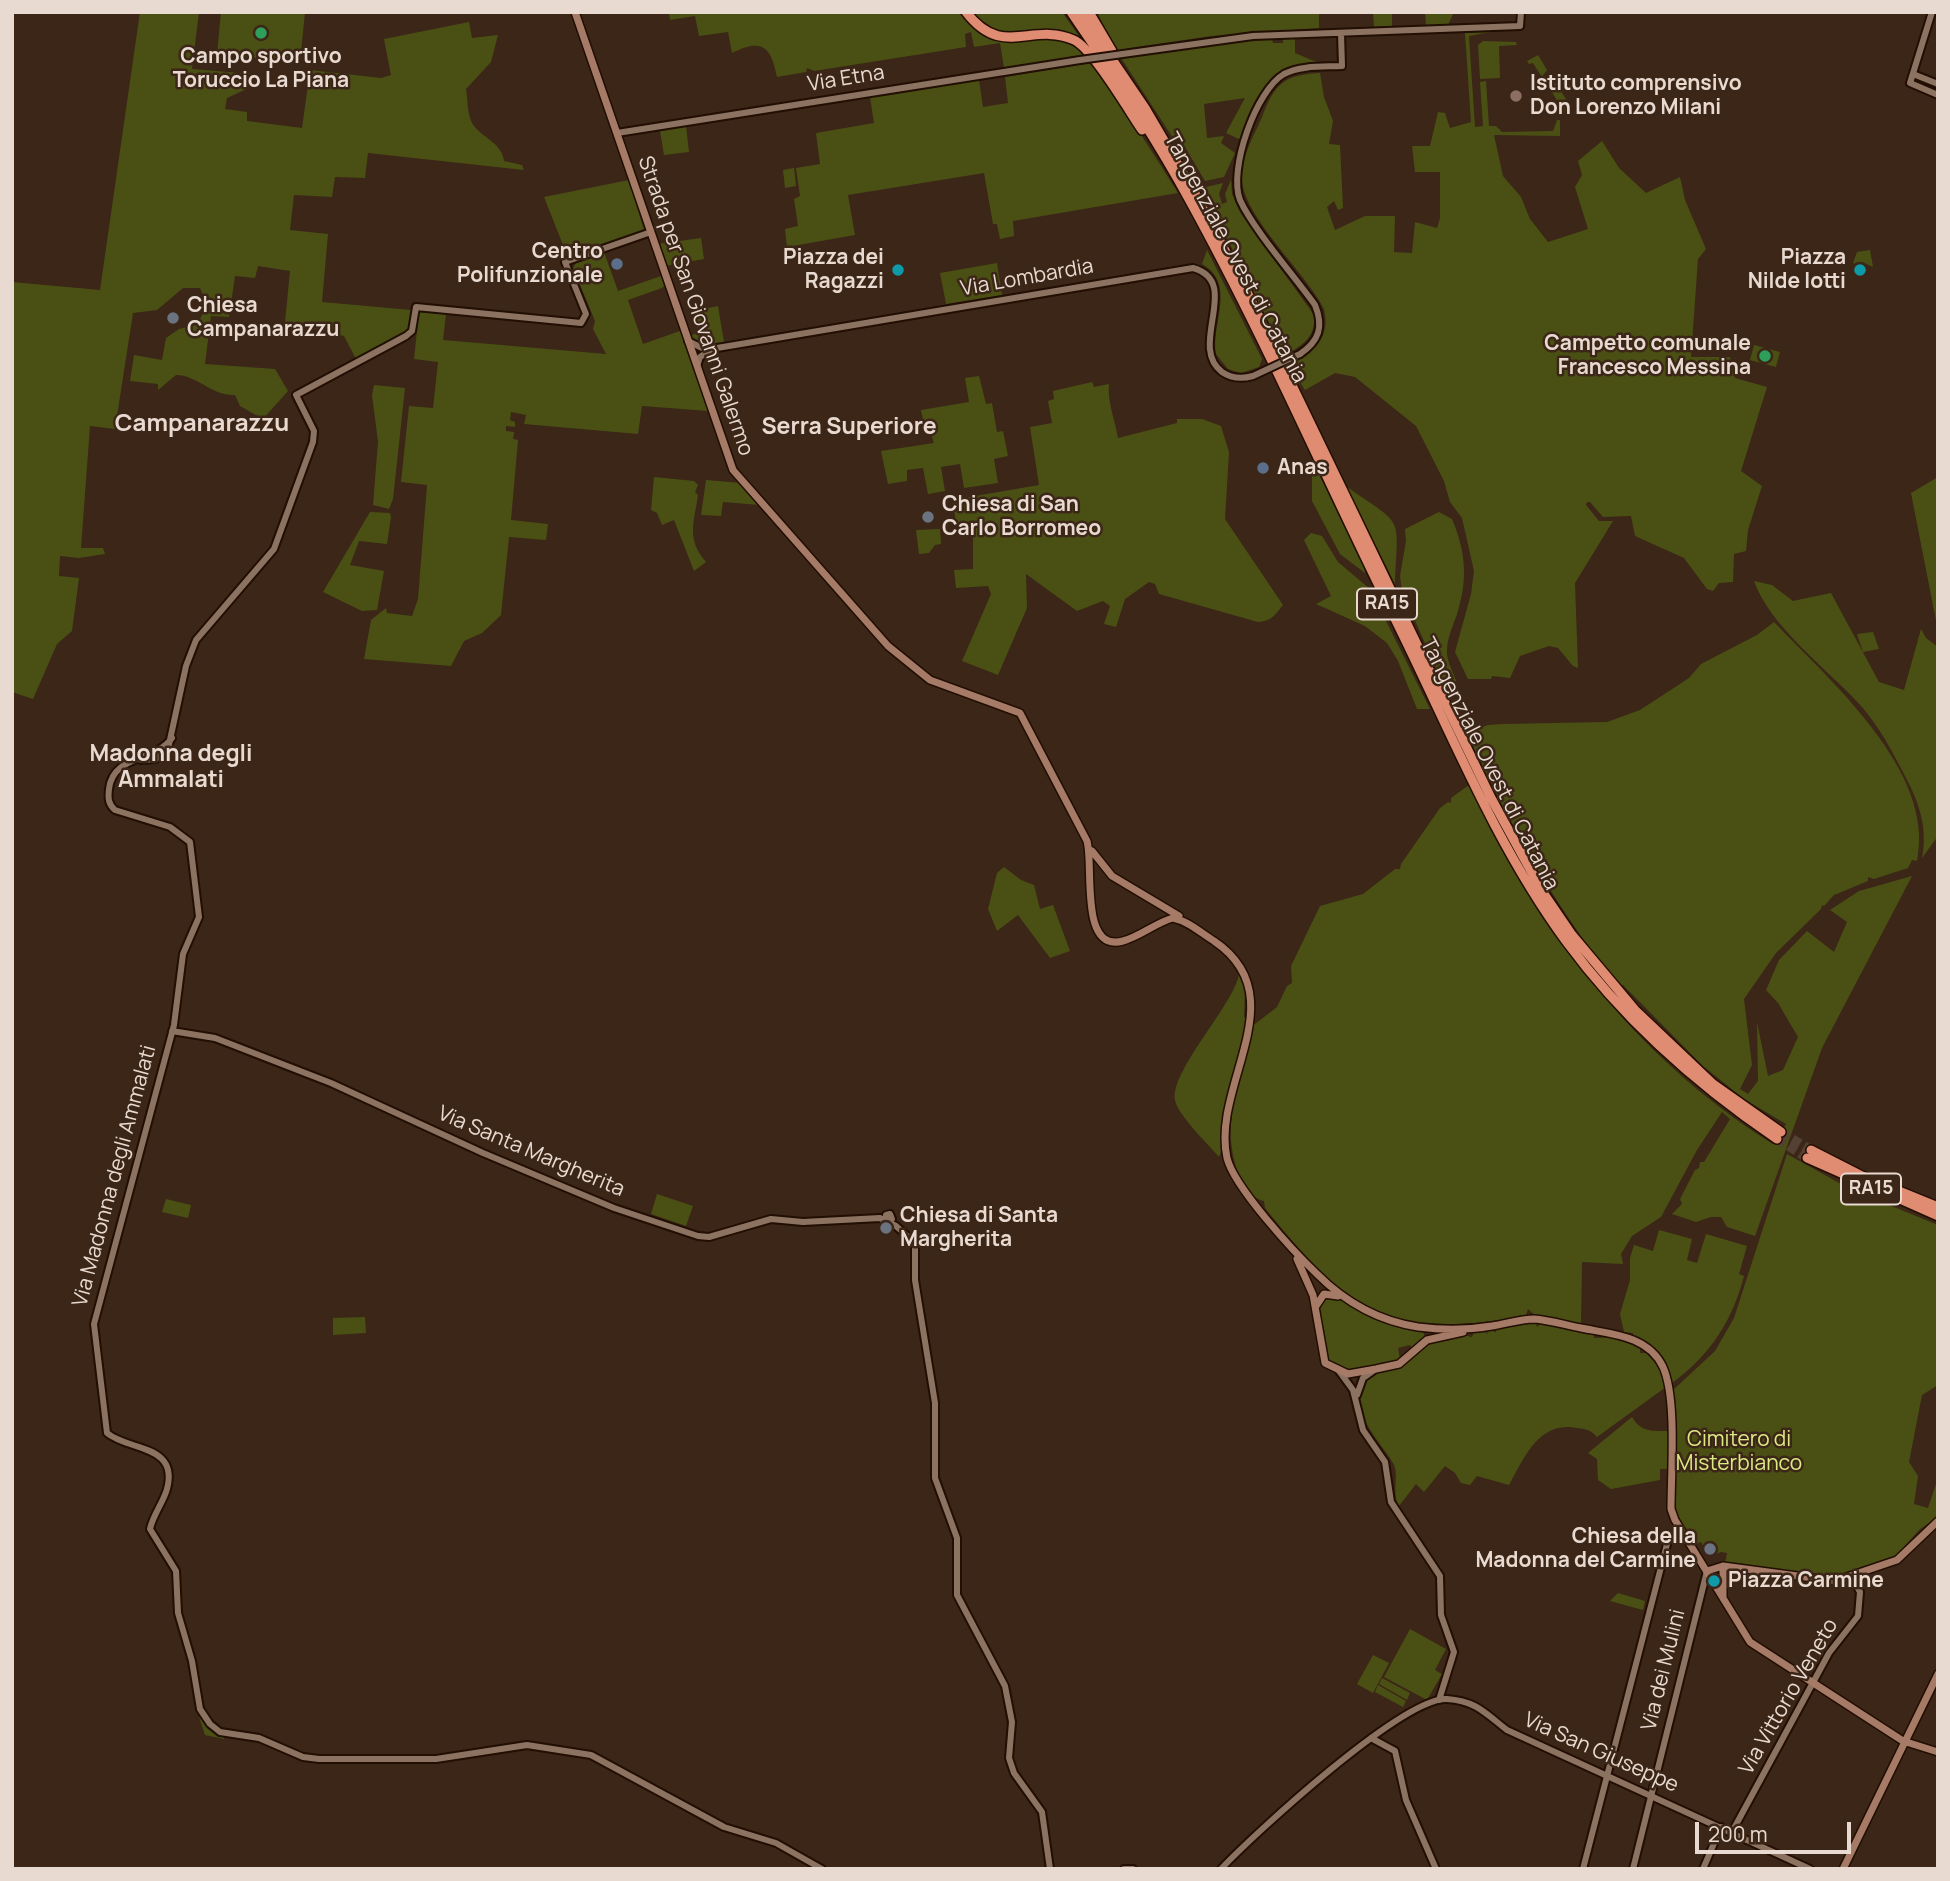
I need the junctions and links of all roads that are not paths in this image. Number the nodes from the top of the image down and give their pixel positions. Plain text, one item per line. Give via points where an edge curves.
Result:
1 (575, 12) edge
2 (967, 12) edge
3 (1071, 12) edge
4 (1080, 12) edge
5 (1089, 12) edge
6 (1521, 12) edge
7 (1932, 12) edge
8 (1341, 33) junction
9 (1122, 74) junction
10 (1913, 75) junction
11 (1938, 84) edge
12 (1938, 94) edge
13 (617, 133) junction
14 (1189, 199) junction
15 (651, 232) junction
16 (688, 340) junction
17 (703, 350) junction
18 (692, 353) junction
19 (697, 368) junction
20 (1087, 841) junction
21 (1091, 867) junction
22 (1102, 868) junction
23 (1159, 905) junction
24 (1166, 920) junction
25 (1188, 924) junction
26 (172, 1031) junction
27 (1938, 1207) edge
28 (1938, 1216) edge
29 (1281, 1234) junction
30 (1348, 1300) junction
31 (1315, 1306) junction
32 (1417, 1326) junction
33 (1491, 1326) junction
34 (1427, 1340) junction
35 (1376, 1369) junction
36 (1339, 1371) junction
37 (1356, 1404) junction
38 (1938, 1521) edge
39 (1683, 1534) junction
40 (1725, 1567) junction
41 (1706, 1570) junction
42 (1851, 1576) junction
43 (1725, 1601) junction
44 (1938, 1674) edge
45 (1813, 1684) junction
46 (1443, 1700) junction
47 (1371, 1738) junction
48 (1903, 1741) junction
49 (1938, 1752) edge
50 (1606, 1775) junction
51 (1652, 1796) junction
52 (1721, 1827) junction
53 (1732, 1832) junction
54 (822, 1869) edge
55 (1050, 1869) edge
56 (1124, 1869) edge
57 (1133, 1869) edge
58 (1221, 1869) edge
59 (1436, 1869) edge
60 (1583, 1869) edge
61 (1633, 1869) edge
62 (1703, 1869) edge
63 (1810, 1869) edge
64 (1843, 1869) edge

1 - 13 main road, Strada per San Giovanni Galermo
2 - 14 highway via 976,25 1001,39 1040,34 1076,40
3 - 14 highway, Tangenziale Ovest di Catania / RA15
4 - 9 highway, Tangenziale Ovest di Catania / RA15
5 - 9 highway
6 - 8 street via 1520,26
7 - 10 street
8 - 13 street, Via Etna, bridge via 1234,37
8 - 17 street, Via Lombardia, bridge via 1342,66 1302,68 1275,81 1263,99 1236,169 1236,185 1245,209 1320,317 1317,337 1300,354 1253,376 1238,379 1228,375 1212,360 1215,289 1206,273 1193,268
9 - 14 highway, Tangenziale Ovest di Catania / RA15 via 1196,195 1248,294 1491,798 1542,891 1605,976 1656,1032 1779,1136 1705,1087 1651,1038 1598,981 1536,895 1484,801
10 - 11 street
10 - 12 street via 1910,83
13 - 15 main road, Strada per San Giovanni Galermo
15 - 16 main road, Strada per San Giovanni Galermo
15 - 26 street, Via Madonna degli Ammalati via 565,262 586,314 581,323 416,307 412,331 406,336 296,395 314,431 313,442 274,549 196,640 186,666 172,738 162,757 122,765 111,777 111,806 182,834 193,852 199,916 183,954
16 - 17 street
16 - 18 main road, Strada per San Giovanni Galermo
17 - 18 street
17 - 19 street
18 - 19 main road, Strada per San Giovanni Galermo
19 - 20 main road, Strada per San Giovanni Galermo via 738,476 888,646 930,680 1020,713
20 - 21 main road, Strada per San Giovanni Galermo
20 - 22 main road
21 - 22 main road
21 - 24 main road, Strada per San Giovanni Galermo via 1092,920 1100,937 1123,941
22 - 23 main road
23 - 24 main road via 1167,912
23 - 25 main road
24 - 25 main road
25 - 29 main road via 1230,954 1250,995 1249,1027 1228,1116 1226,1146 1232,1170
26 - 54 street, Via Madonna degli Ammalati via 94,1335 107,1433 148,1449 166,1467 168,1487 150,1530 176,1571 178,1613 205,1718 227,1734 259,1738 313,1759 436,1759 527,1745 591,1755 724,1827 769,1839
26 - 55 street, Via Santa Margherita via 215,1038 331,1083 614,1209 698,1236 779,1218 803,1222 850,1218 891,1222 911,1238 916,1247 915,1280 934,1403 934,1478 957,1538 958,1600 1005,1686 1012,1722 1011,1763 1042,1812
27 - 28 highway, RA15 via 1809,1154
29 - 30 main road via 1307,1265
29 - 31 main road via 1309,1280
30 - 31 main road via 1328,1293
30 - 32 main road via 1382,1317
31 - 36 main road via 1325,1363
32 - 33 main road
32 - 34 main road via 1427,1332
33 - 34 main road
33 - 39 main road via 1536,1320 1619,1335 1637,1341 1659,1360 1668,1389 1671,1509
34 - 35 main road via 1399,1364
35 - 36 main road
35 - 37 street via 1360,1383
36 - 37 street via 1353,1390
37 - 46 street via 1363,1430 1385,1462 1391,1502 1440,1576 1441,1615 1454,1652
38 - 42 main road via 1897,1560
39 - 41 main road
39 - 50 street via 1670,1537 1666,1546
40 - 41 main road
40 - 42 main road via 1822,1581
40 - 43 main road
41 - 43 main road
41 - 51 street, Via dei Mulini
42 - 45 street, Via Vittorio Veneto via 1859,1589 1858,1616 1840,1635
43 - 45 main road via 1750,1642
44 - 48 main road
45 - 48 main road
45 - 53 street, Via Vittorio Veneto
46 - 47 street
46 - 50 street, Via San Giuseppe via 1474,1705 1507,1730
47 - 58 street
47 - 59 street via 1395,1751 1406,1800
48 - 49 main road
48 - 64 main road via 1893,1772
50 - 51 street, Via San Giuseppe
50 - 60 street
51 - 52 street, Via San Giuseppe
51 - 61 street, Via dei Mulini
52 - 53 street, Via San Giuseppe
52 - 62 street
53 - 63 street, Via San Giuseppe
56 - 57 street

